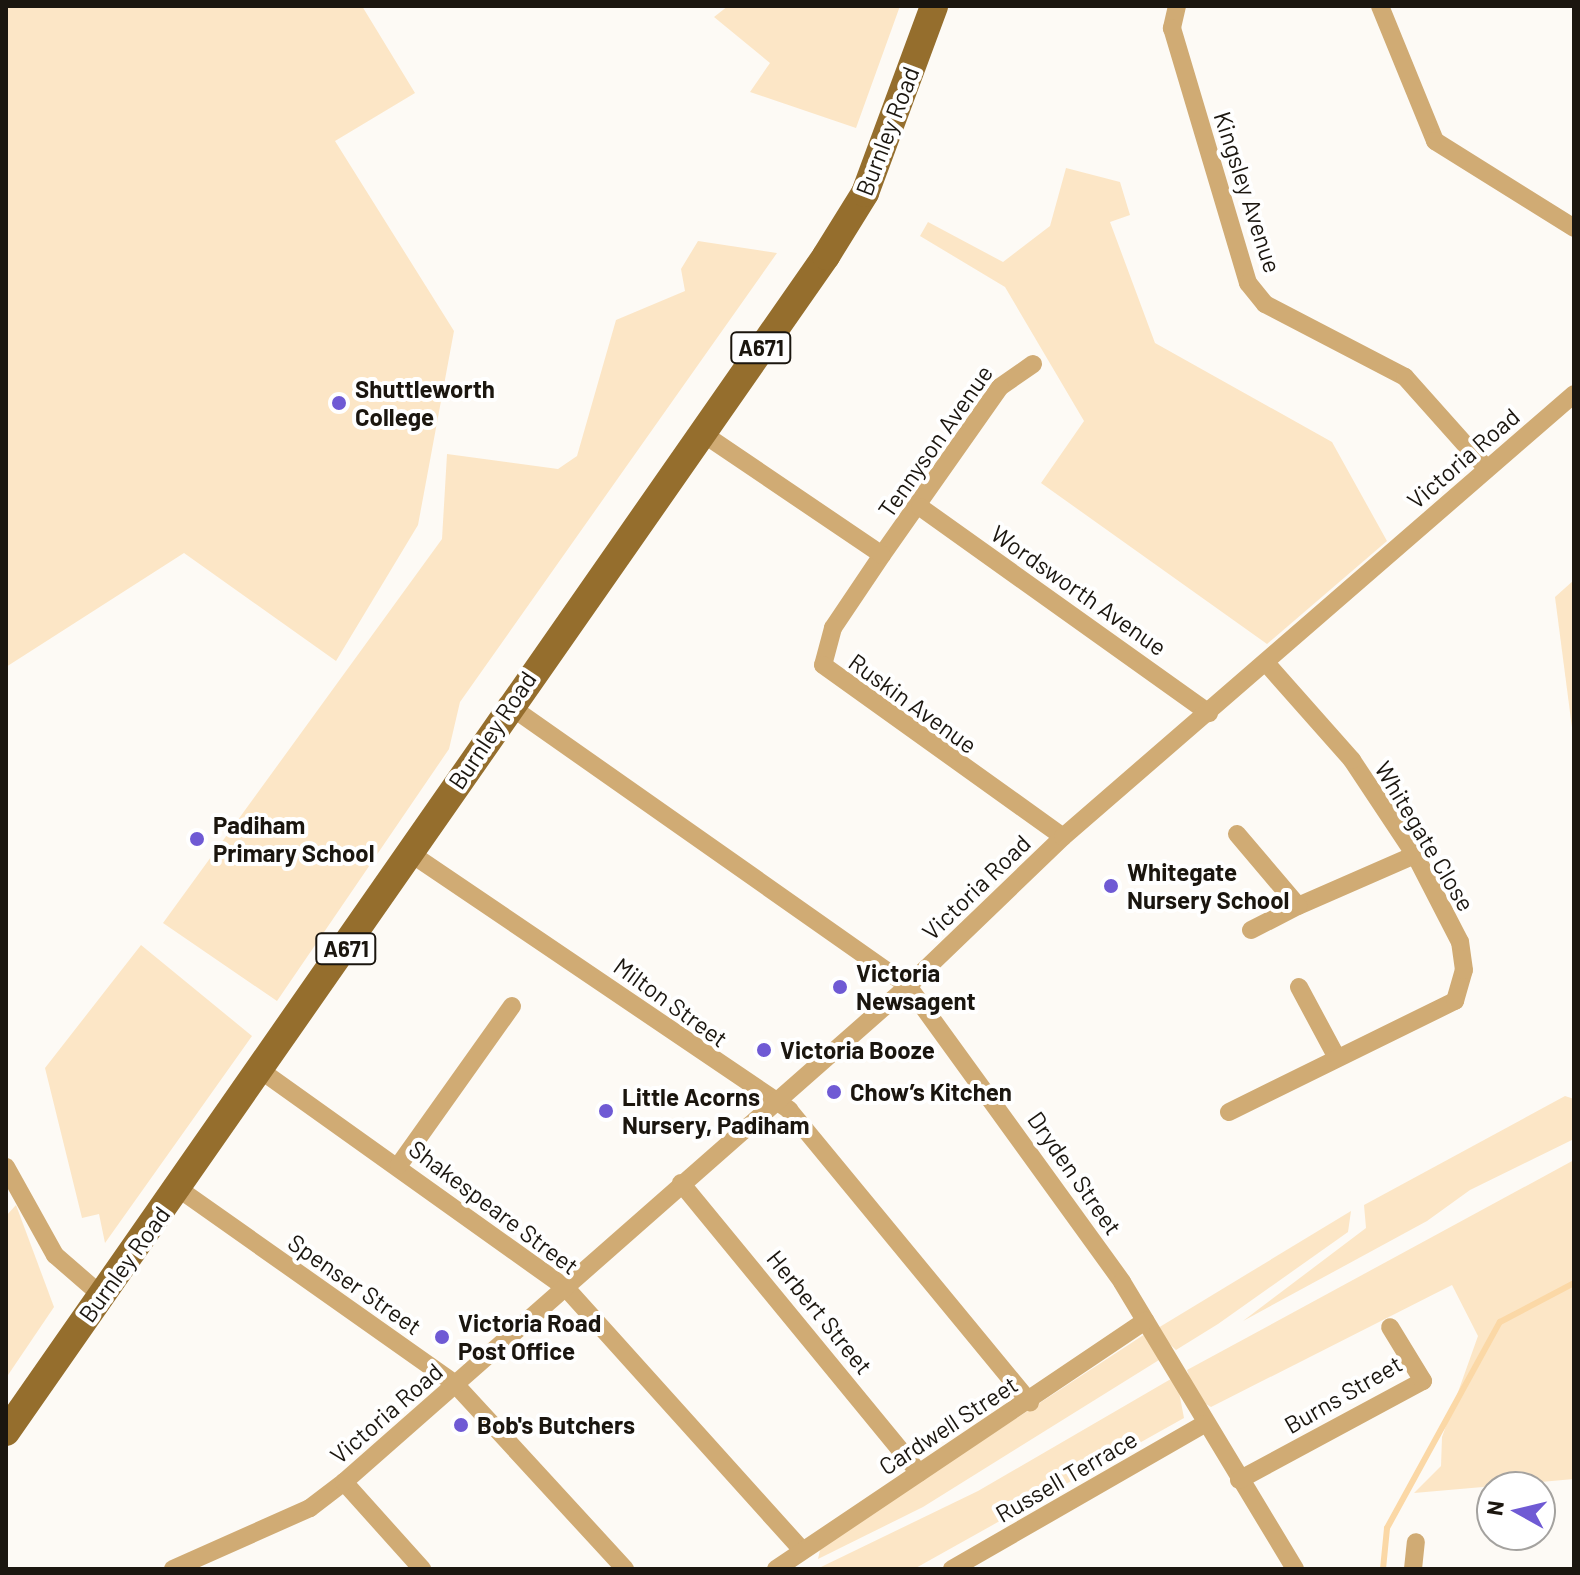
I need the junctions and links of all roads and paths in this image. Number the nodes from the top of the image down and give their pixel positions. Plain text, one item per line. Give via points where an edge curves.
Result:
1 (934, 6) edge
2 (1177, 6) edge
3 (1380, 6) edge
4 (1574, 228) edge
5 (1033, 364) dead end
6 (1574, 394) edge
7 (702, 433) junction
8 (1486, 468) junction
9 (920, 507) junction
10 (882, 555) junction
11 (1268, 665) junction
12 (507, 704) junction
13 (1209, 713) junction
14 (1237, 834) dead end
15 (1063, 837) junction
16 (410, 853) junction
17 (1415, 855) junction
18 (1298, 906) junction
19 (1251, 930) dead end
20 (908, 986) junction
21 (1299, 987) dead end
22 (512, 1006) dead end
23 (1336, 1056) junction
24 (263, 1072) junction
25 (773, 1101) junction
26 (1229, 1112) dead end
27 (399, 1165) junction
28 (6, 1167) edge
29 (681, 1183) junction
30 (179, 1189) junction
31 (566, 1288) junction
32 (101, 1295) junction
33 (1145, 1321) junction
34 (1390, 1327) dead end
35 (455, 1384) junction
36 (1030, 1402) junction
37 (1204, 1424) junction
38 (6, 1432) edge
39 (919, 1473) junction
40 (1239, 1480) junction
41 (344, 1482) junction
42 (1416, 1542) dead end
43 (802, 1550) junction
44 (173, 1569) edge
45 (422, 1569) edge
46 (625, 1569) edge
47 (776, 1569) edge
48 (952, 1569) edge
49 (1295, 1569) edge
50 (1413, 1569) edge

1 - 7 main road, Burnley Road / A671 via 865,193
2 - 8 street, Kingsley Avenue via 1172,28 1248,283 1265,304 1405,377
3 - 4 street via 1435,141
5 - 9 street, Tennyson Avenue via 1000,387
6 - 8 street, Victoria Road
7 - 10 street
7 - 12 main road, Burnley Road / A671
8 - 11 street, Victoria Road
9 - 10 street, Tennyson Avenue
9 - 13 street, Wordsworth Avenue
10 - 15 street, Ruskin Avenue via 833,628 823,665
11 - 13 street, Victoria Road
11 - 17 street, Whitegate Close via 1352,760
12 - 16 main road, Burnley Road / A671
12 - 20 street, Dryden Street
13 - 15 street, Victoria Road
14 - 18 street
15 - 20 street, Victoria Road
16 - 24 main road, Burnley Road / A671
16 - 25 street, Milton Street
17 - 18 street
17 - 23 street, Whitegate Close via 1460,942 1464,970 1455,1001
18 - 19 street
20 - 25 street, Victoria Road
20 - 33 street, Dryden Street
21 - 23 street
22 - 27 street
23 - 26 street, Whitegate Close
24 - 27 street, Shakespeare Street
24 - 30 main road, Burnley Road / A671
25 - 29 street, Victoria Road
25 - 36 street, Milton Street via 844,1173
27 - 31 street, Shakespeare Street
28 - 32 street via 55,1255
29 - 31 street, Victoria Road
29 - 39 street, Herbert Street
30 - 32 main road, Burnley Road / A671
30 - 35 street, Spenser Street
31 - 35 street, Victoria Road
31 - 43 street, Shakespeare Street
32 - 38 main road, Burnley Road / A671
33 - 36 street, Cardwell Street
33 - 37 street, Dryden Street
34 - 40 street, Burns Street via 1423,1381
35 - 41 street, Victoria Road
35 - 46 street, Spenser Street
36 - 39 street, Cardwell Street
37 - 40 street, Dryden Street
37 - 48 street, Russell Terrace
39 - 43 street, Cardwell Street
40 - 49 street, Dryden Street
41 - 44 street, Victoria Road via 310,1508
41 - 45 street
42 - 50 street
43 - 47 street, Cardwell Street

